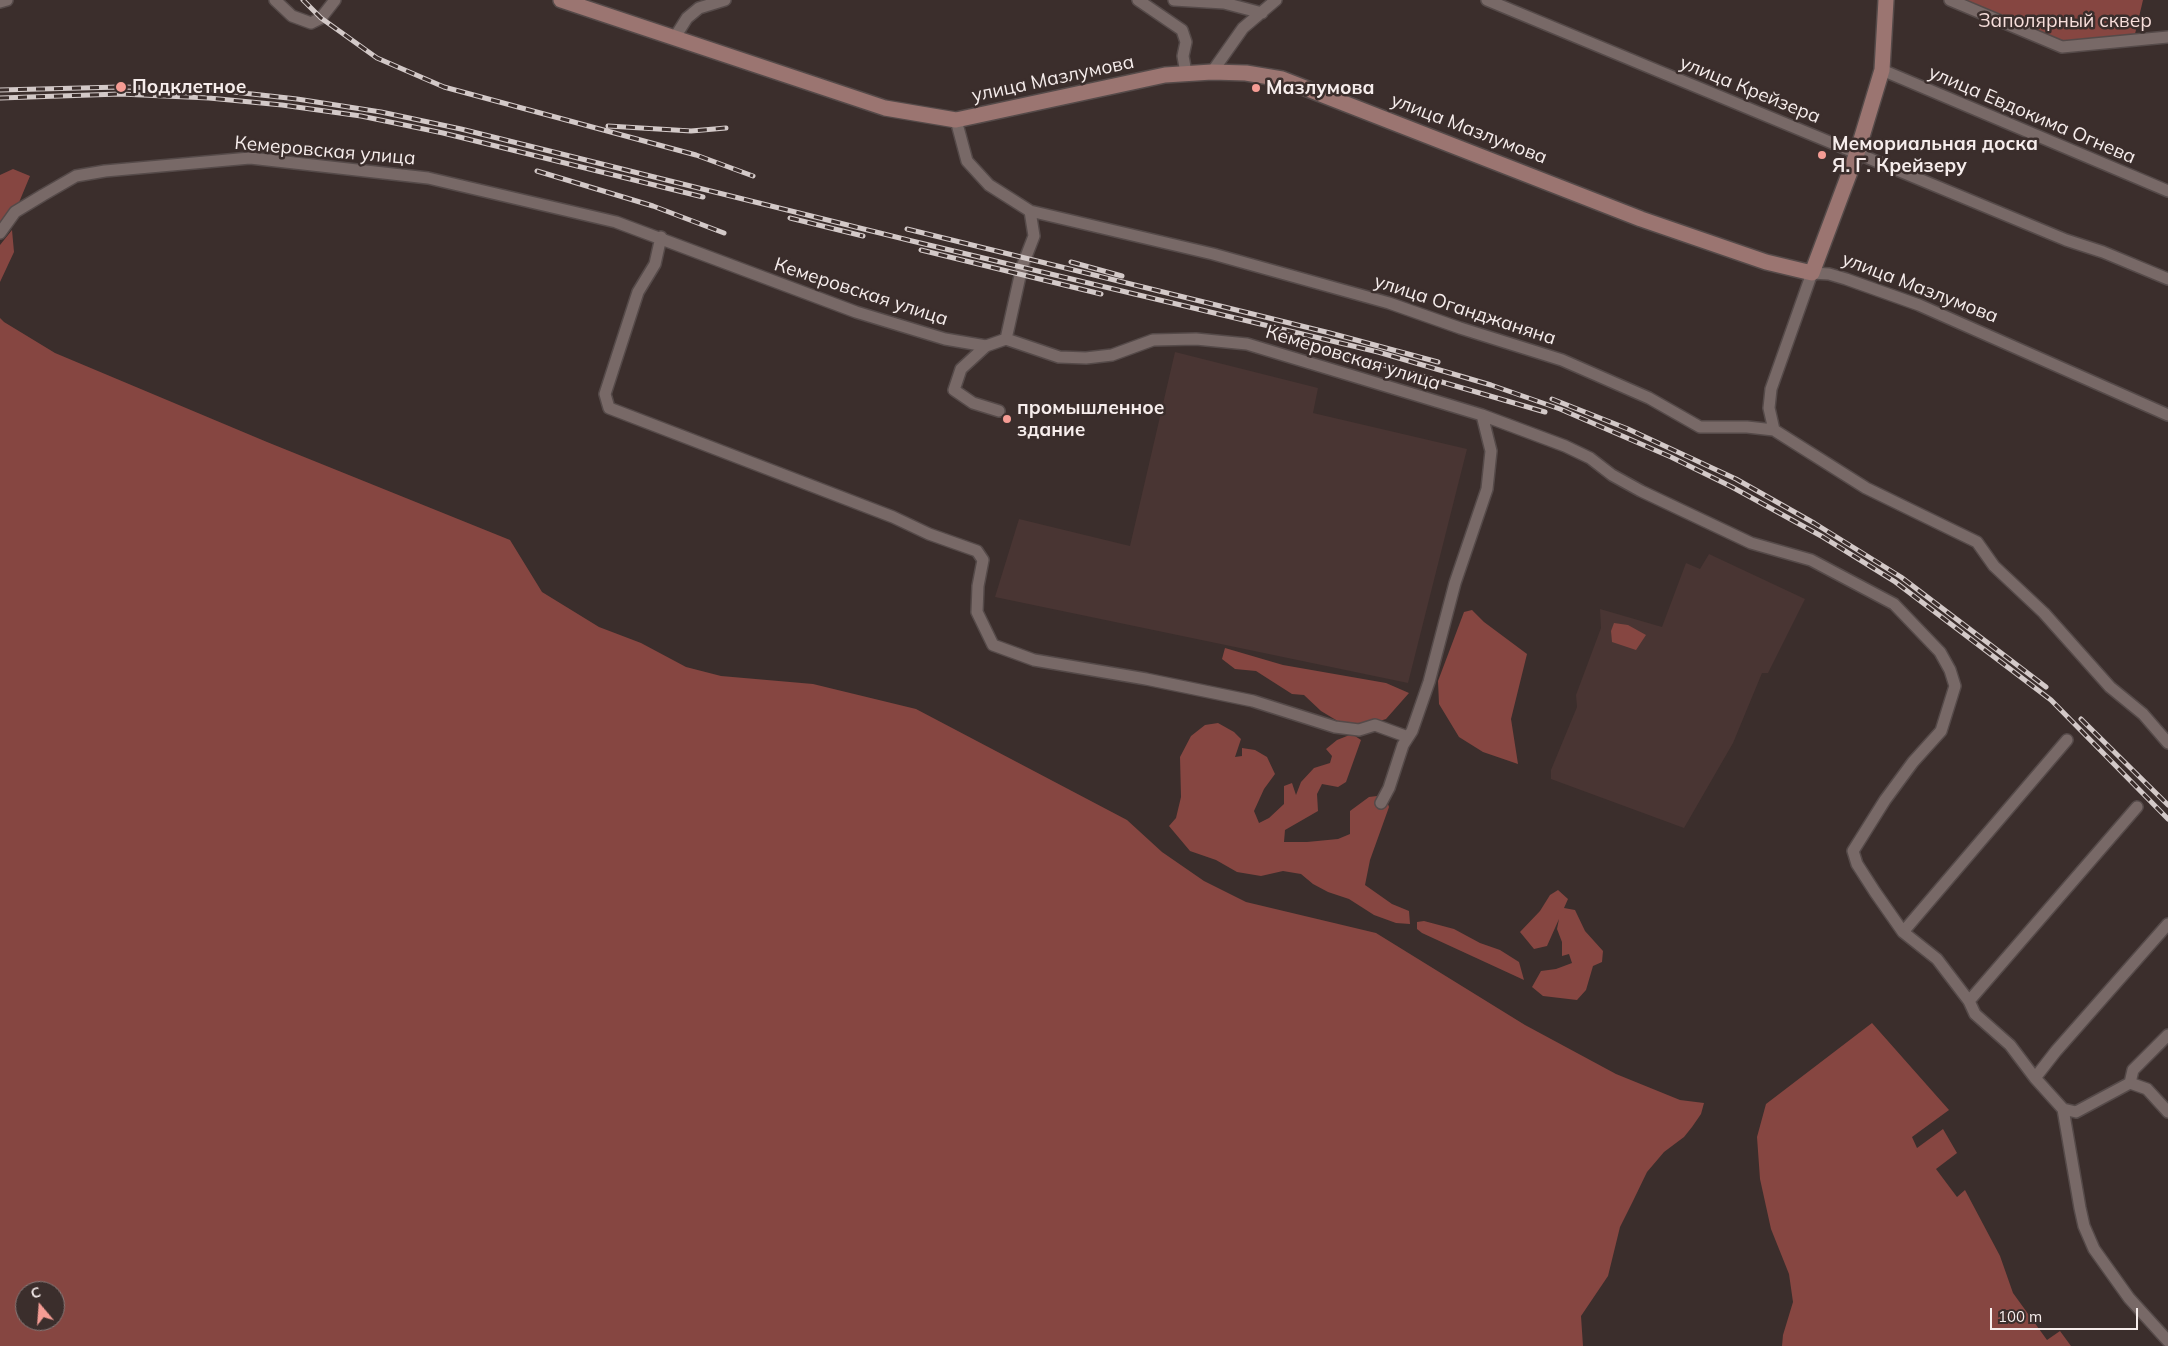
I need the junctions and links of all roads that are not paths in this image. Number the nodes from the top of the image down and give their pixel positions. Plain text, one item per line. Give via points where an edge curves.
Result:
1 (275, 0) edge
2 (335, 0) edge
3 (561, 0) edge
4 (724, 0) edge
5 (1138, 0) edge
6 (1174, 0) edge
7 (1276, 0) edge
8 (1487, 0) edge
9 (1886, 0) edge
10 (1950, 0) edge
11 (1262, 13) junction
12 (674, 37) junction
13 (2168, 37) edge
14 (1882, 70) junction
15 (1212, 72) junction
16 (1186, 73) junction
17 (956, 120) junction
18 (1857, 153) junction
19 (2168, 191) edge
20 (1030, 210) junction
21 (0, 233) edge
22 (661, 237) junction
23 (1812, 273) junction
24 (2168, 278) edge
25 (1006, 339) junction
26 (986, 346) junction
27 (999, 411) dead end
28 (1482, 414) junction
29 (2168, 415) edge
30 (1774, 430) junction
31 (1408, 737) junction
32 (2067, 740) dead end
33 (2168, 743) edge
34 (1381, 802) dead end
35 (2137, 807) dead end
36 (2168, 924) edge
37 (1903, 932) junction
38 (1968, 1001) junction
39 (2168, 1035) edge
40 (2035, 1078) junction
41 (2130, 1083) junction
42 (2064, 1109) junction
43 (2168, 1112) edge
44 (2168, 1341) edge

1 - 2 street via 292,16 311,23 321,18
3 - 12 street, улица Мазлумова
4 - 12 street via 699,8 687,18
5 - 16 street via 1182,30 1186,42 1183,56
6 - 11 street via 1224,3
7 - 11 street
8 - 18 street, улица Крейзера
9 - 14 street
10 - 13 street via 2062,47
11 - 15 street via 1243,28
12 - 17 street, улица Мазлумова via 885,108
14 - 18 street
14 - 19 street, улица Евдокима Огнева
15 - 16 street, улица Мазлумова
15 - 23 street, улица Мазлумова via 1282,79 1641,219 1766,262
16 - 17 street, улица Мазлумова
17 - 20 street, улица Оганджаняна via 967,161 989,185
18 - 23 street
18 - 24 street, улица Крейзера via 2066,240
20 - 25 street via 1034,236 1023,264
20 - 30 street, улица Оганджаняна via 1213,254 1389,303 1562,360 1649,398 1700,427
21 - 22 street, Кемеровская улица via 15,212 76,176 250,158 428,178 616,222
22 - 26 street, Кемеровская улица via 856,312 945,338
22 - 31 street via 655,264 638,292 605,394 609,408 977,551 983,560 977,612 993,645 1034,660 1253,701 1335,727 1359,730 1375,725
23 - 29 street, улица Мазлумова via 1846,279 1919,305
23 - 30 street via 1771,389 1769,408
25 - 26 street
25 - 28 street, Кемеровская улица via 1059,358 1112,355 1154,340 1196,339 1247,344
26 - 27 street via 961,369 954,390 973,403
28 - 31 street via 1491,451 1487,489 1455,583 1429,682
28 - 37 street, Кемеровская улица via 1565,446 1650,495 1751,543 1811,560 1894,604 1940,652 1955,686 1941,731 1885,800 1853,851 1863,873
30 - 33 street, улица Оганджаняна via 1866,488 1976,542 1994,566 2044,613 2110,686 2143,714
31 - 34 street
32 - 37 street
35 - 38 street
36 - 40 street
37 - 38 street via 1937,959
38 - 40 street via 1975,1014 2010,1045
39 - 41 street via 2134,1070
40 - 42 street
41 - 42 street via 2076,1112
41 - 43 street via 2147,1089
42 - 44 street via 2080,1208 2094,1249 2129,1298

